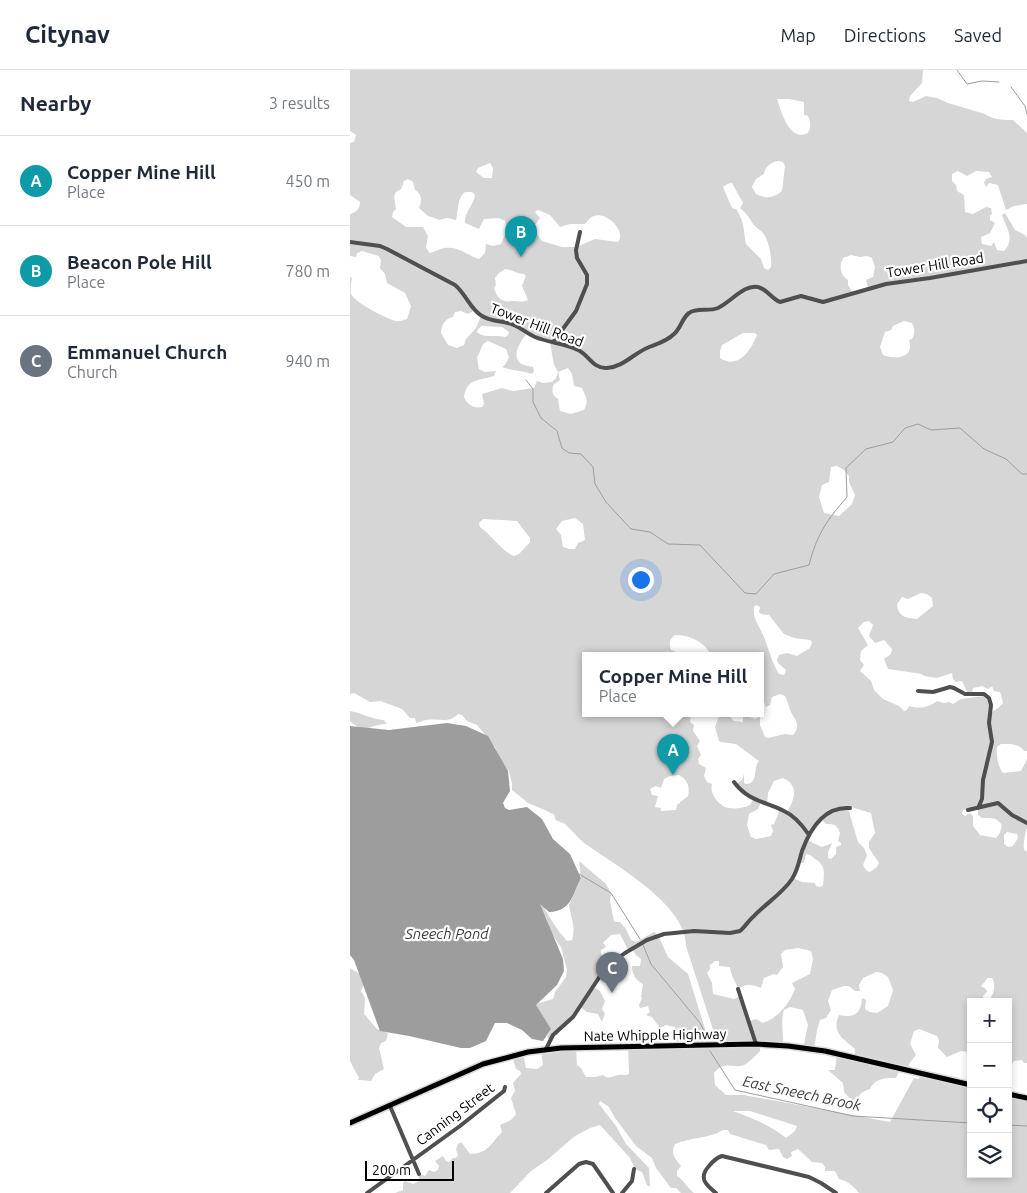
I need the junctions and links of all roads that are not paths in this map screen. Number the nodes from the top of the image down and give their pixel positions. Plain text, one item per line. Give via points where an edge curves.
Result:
1 (580, 232) dead end
2 (350, 242) edge
3 (1027, 261) edge
4 (554, 341) junction
5 (918, 691) dead end
6 (734, 782) dead end
7 (850, 808) dead end
8 (978, 808) junction
9 (968, 810) dead end
10 (1027, 823) edge
11 (809, 835) junction
12 (738, 989) dead end
13 (756, 1044) junction
14 (546, 1049) junction
15 (967, 1084) edge
16 (506, 1087) dead end
17 (1012, 1095) edge
18 (1027, 1098) edge
19 (390, 1106) junction
20 (350, 1123) edge
21 (413, 1159) junction
22 (634, 1169) dead end
23 (419, 1174) dead end
24 (367, 1193) edge
25 (546, 1193) edge
26 (613, 1193) edge
27 (622, 1193) edge
28 (716, 1193) edge
29 (836, 1193) edge

1 - 4 street via 577,258 587,275 587,284 576,311
2 - 4 street, Tower Hill Road via 387,249 455,285 485,318 512,324 534,337
3 - 4 street, Tower Hill Road via 886,284 820,302 801,296 780,302 762,289 750,288 719,308 691,312 670,337 621,364 607,368 596,365 580,351
5 - 8 street via 933,692 950,687 965,694 984,694 989,698 992,742
6 - 11 street via 751,798 789,813
7 - 11 street via 830,812 815,824
8 - 9 street
8 - 10 street via 998,803
11 - 14 street via 790,881 743,929 733,934 694,931 664,934 625,952 606,968 573,1017 549,1040
12 - 13 street
13 - 14 main road, Nate Whipple Highway
13 - 15 main road, Nate Whipple Highway via 825,1051
14 - 19 main road, Nate Whipple Highway via 484,1064
16 - 21 street, Canning Street via 460,1126
17 - 18 main road
19 - 20 main road, Nate Whipple Highway
19 - 21 street
21 - 23 street
21 - 24 street, Canning Street
22 - 27 street via 632,1180
25 - 26 street via 579,1164 586,1162 593,1164
28 - 29 street via 706,1184 703,1175 715,1159 722,1156 809,1177

